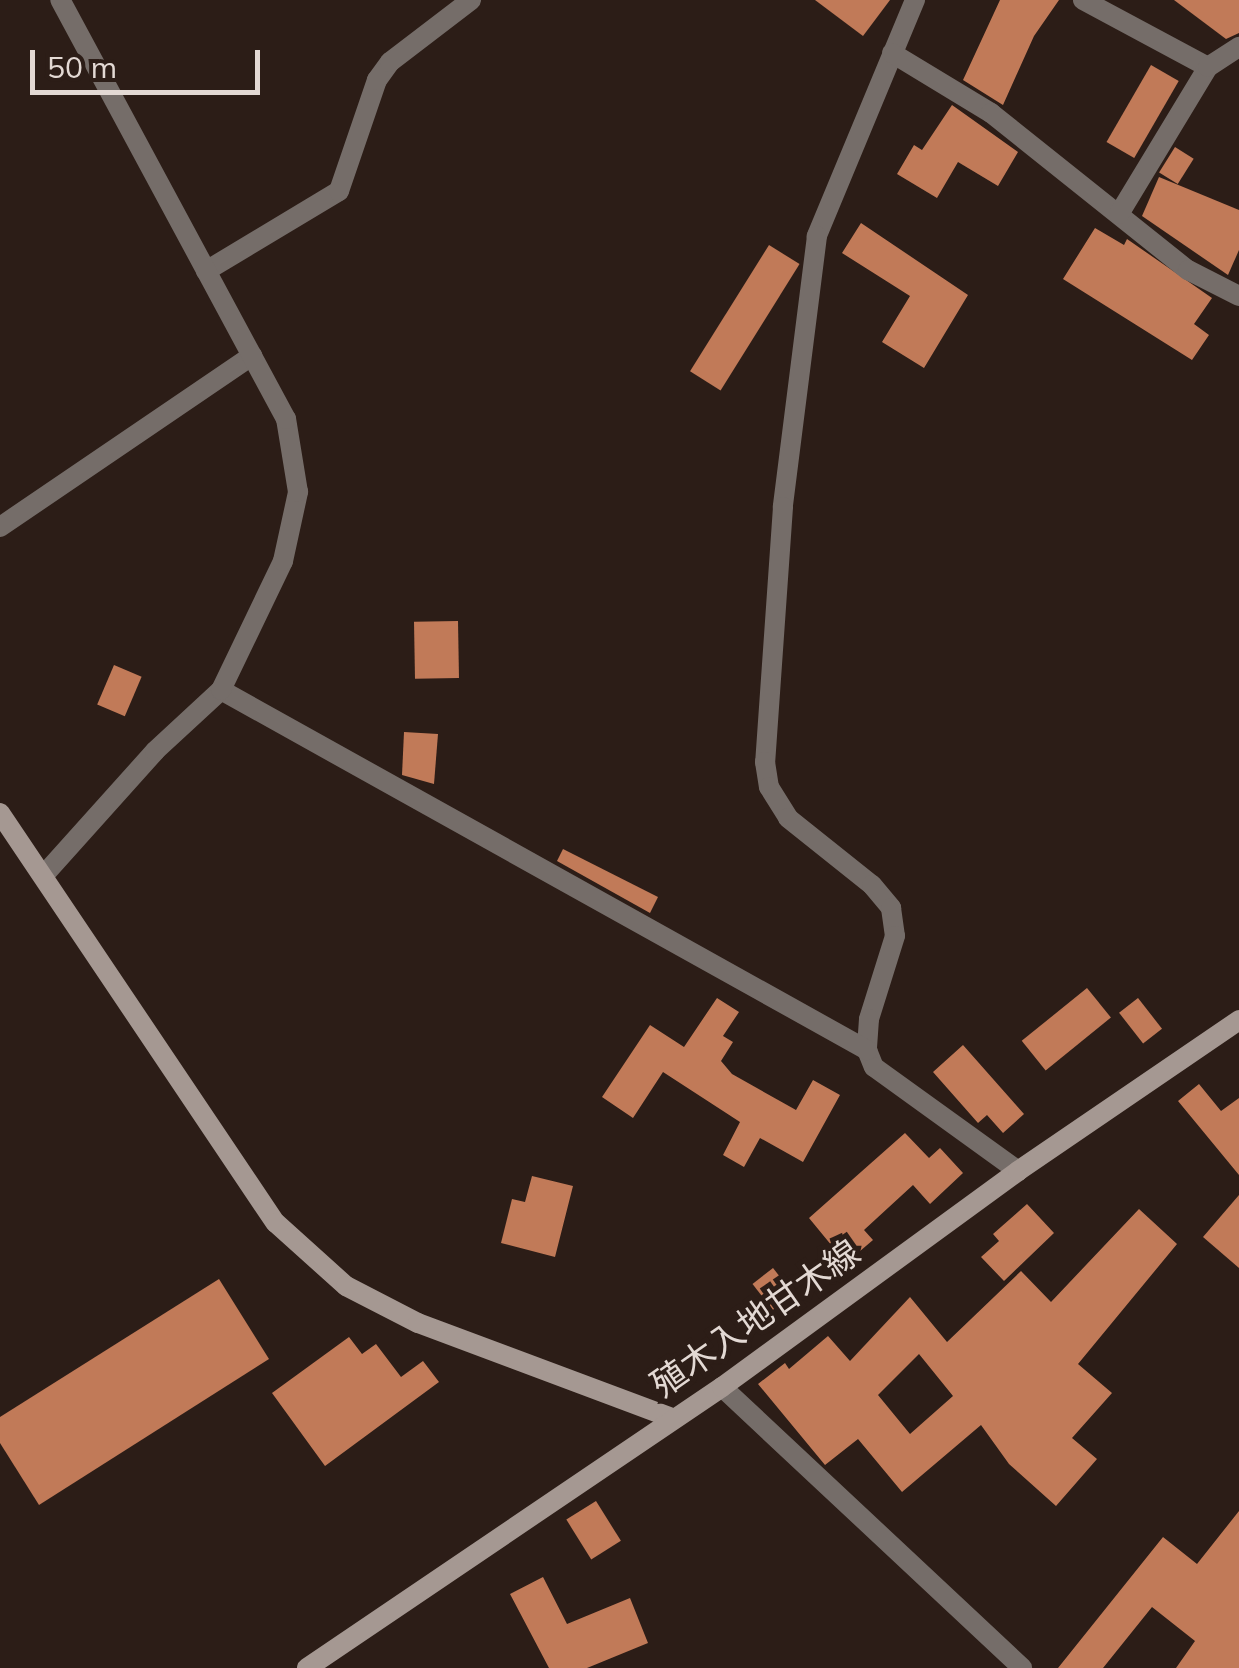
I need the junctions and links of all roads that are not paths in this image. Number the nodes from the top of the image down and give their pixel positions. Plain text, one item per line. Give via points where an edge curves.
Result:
1 (60, 0) edge
2 (471, 0) edge
3 (915, 0) edge
4 (1083, 0) edge
5 (1239, 47) edge
6 (892, 53) junction
7 (1208, 67) junction
8 (1118, 214) junction
9 (206, 271) junction
10 (1239, 296) edge
11 (252, 356) junction
12 (0, 527) edge
13 (221, 690) junction
14 (0, 813) edge
15 (43, 876) junction
16 (1239, 1020) edge
17 (867, 1050) junction
18 (1018, 1171) junction
19 (722, 1387) junction
20 (669, 1417) junction
21 (306, 1668) edge
22 (1022, 1668) edge

1 - 9 street
2 - 9 street via 390,62 377,80 339,190
3 - 6 street
4 - 7 street
5 - 7 street
6 - 8 street via 991,113
6 - 17 street via 817,236 783,507 765,762 768,787 788,818 891,908 895,936
7 - 8 street
8 - 10 street via 1188,270
9 - 11 street
11 - 12 street
11 - 13 street via 286,420 298,492 283,560
13 - 15 street
13 - 17 street
14 - 15 main road
15 - 20 main road via 276,1223 346,1286 418,1323
16 - 18 main road, 殖木入地甘木線
17 - 18 street via 874,1067
18 - 19 main road, 殖木入地甘木線
19 - 20 main road, 殖木入地甘木線
19 - 22 street
20 - 21 main road, 殖木入地甘木線

